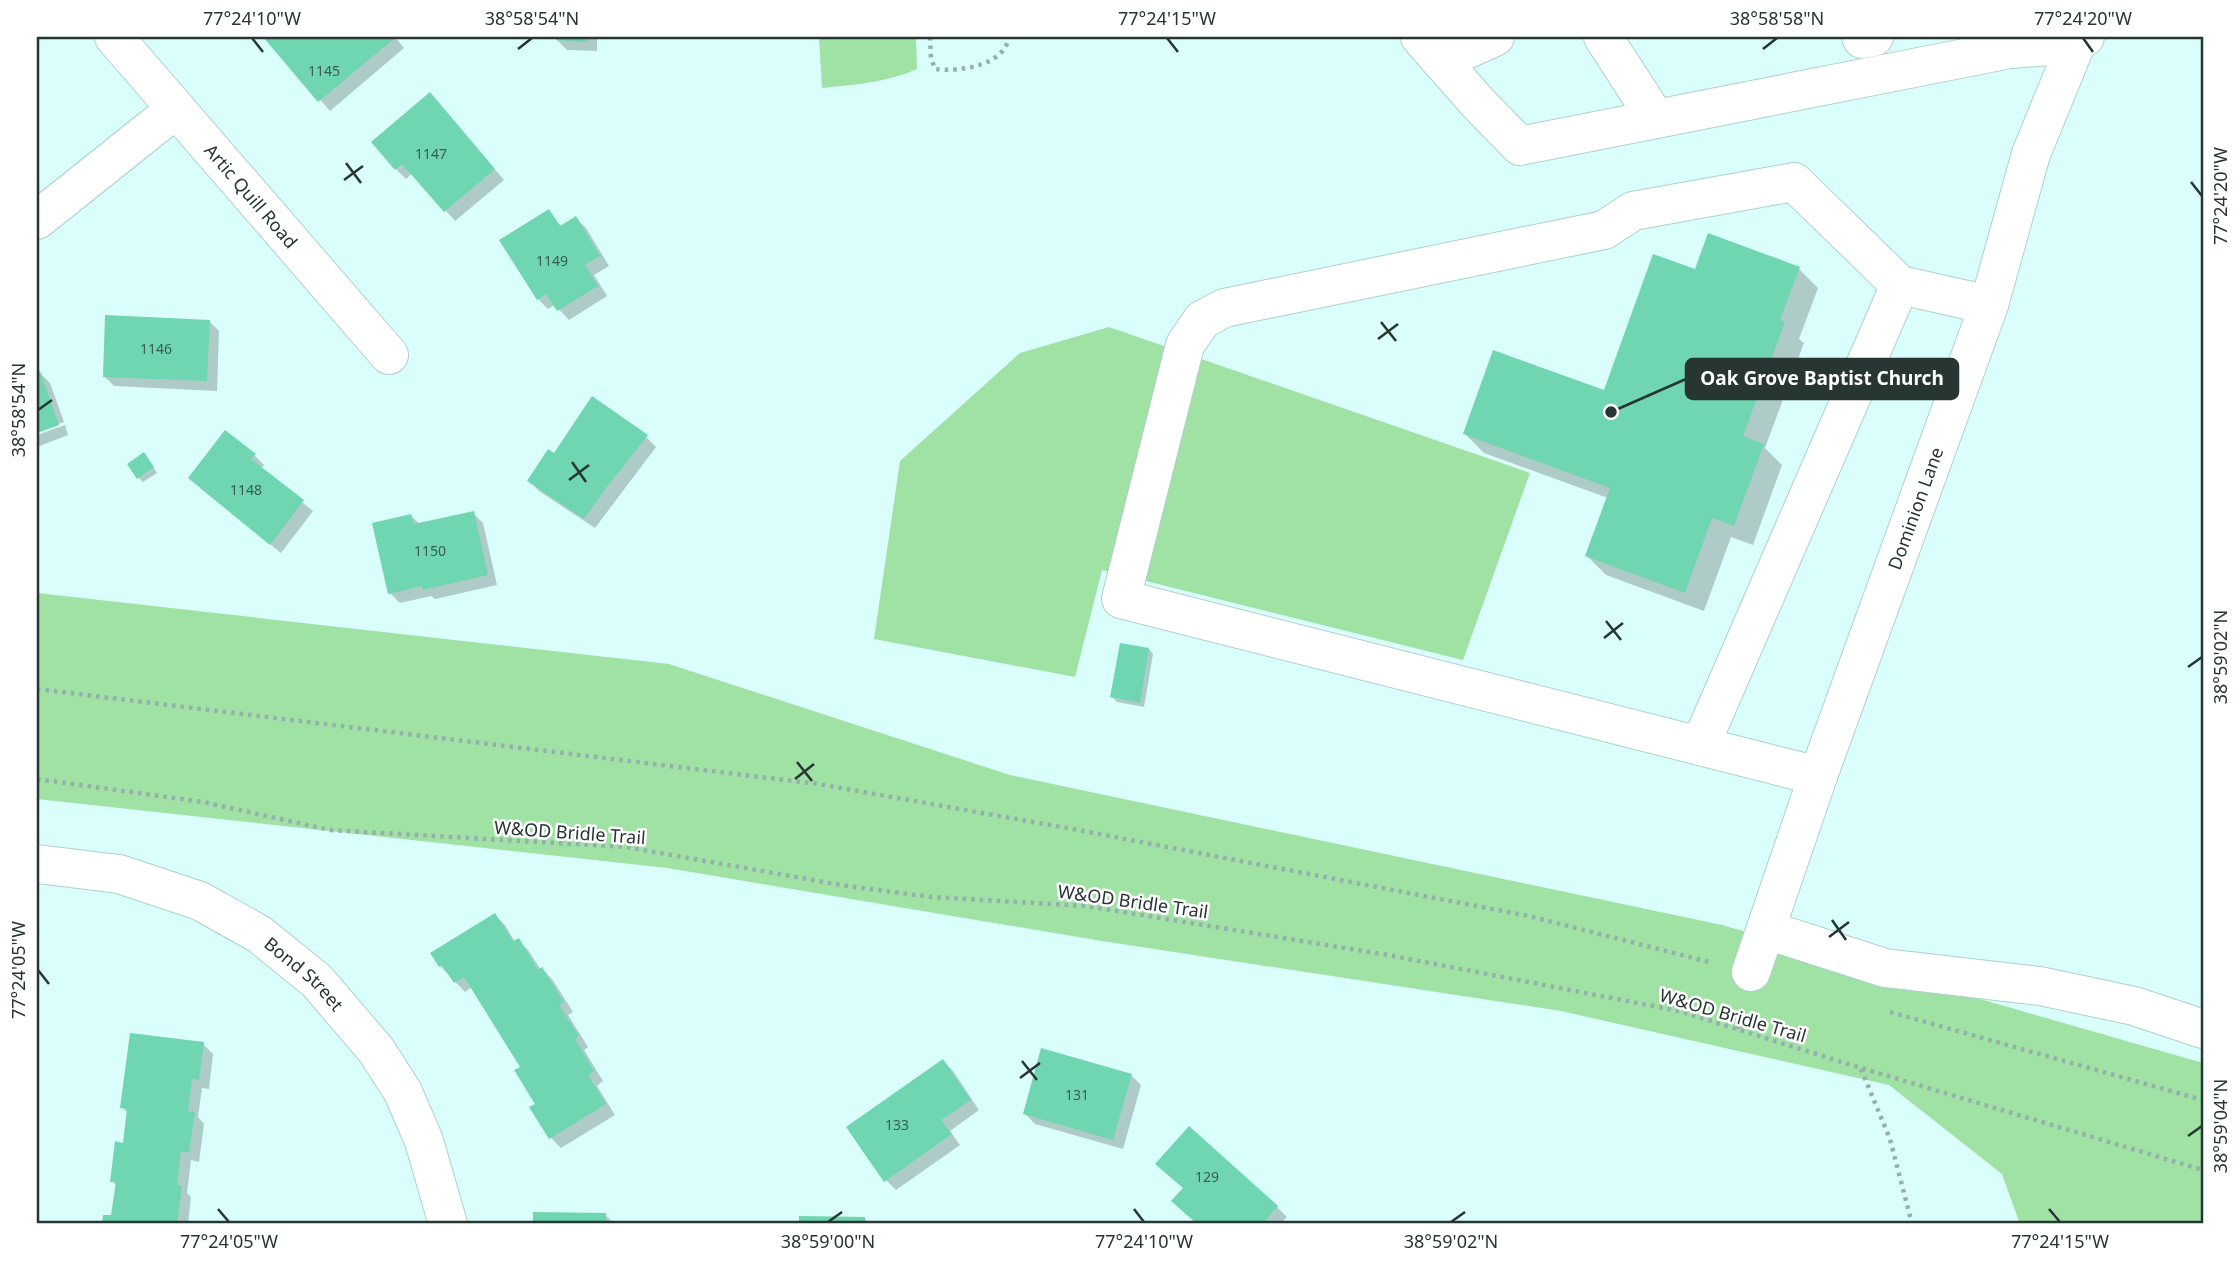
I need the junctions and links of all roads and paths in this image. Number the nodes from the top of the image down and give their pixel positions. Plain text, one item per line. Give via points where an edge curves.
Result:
1 (114, 37) edge
2 (930, 37) edge
3 (1009, 37) edge
4 (1495, 37) edge
5 (1603, 37) edge
6 (1861, 37) edge
7 (1874, 37) edge
8 (2080, 40) edge
9 (2009, 43) edge
10 (1431, 49) edge
11 (176, 109) junction
12 (1656, 119) junction
13 (37, 220) edge
14 (1900, 285) junction
15 (1989, 304) junction
16 (389, 355) dead end
17 (37, 689) edge
18 (1700, 747) junction
19 (1818, 776) junction
20 (37, 779) edge
21 (37, 864) edge
22 (1767, 930) junction
23 (1751, 972) joint
24 (1884, 1010) dead end
25 (2203, 1029) edge
26 (1861, 1068) junction
27 (2203, 1100) edge
28 (2203, 1170) edge
29 (448, 1224) edge
30 (1912, 1224) edge

1 - 11 street, Artic Quill Road
2 - 3 path via 935,69 945,70 992,60
4 - 10 street
5 - 12 street
6 - 7 street
8 - 9 street
8 - 15 street, Dominion Lane via 2031,154
9 - 12 street
10 - 12 street via 1520,146
11 - 13 street
11 - 16 street, Artic Quill Road
14 - 15 street
14 - 18 street
14 - 18 street via 1794,182 1633,211 1604,230 1224,308 1202,320 1185,345 1121,599
15 - 19 street, Dominion Lane
17 - 23 path via 818,783 1529,916
18 - 19 street
19 - 22 street, Dominion Lane
20 - 26 path, W&OD Bridle Trail via 203,802 330,830 626,847 859,888 1086,906 1388,955 1679,1011
21 - 29 street, Bond Street via 119,874 200,901 259,934 317,981 376,1050 403,1092 424,1141
22 - 23 street, Dominion Lane
22 - 25 street via 1885,968 2040,986 2134,1006
24 - 27 path
26 - 28 path, W&OD Bridle Trail
26 - 30 path via 1891,1139

